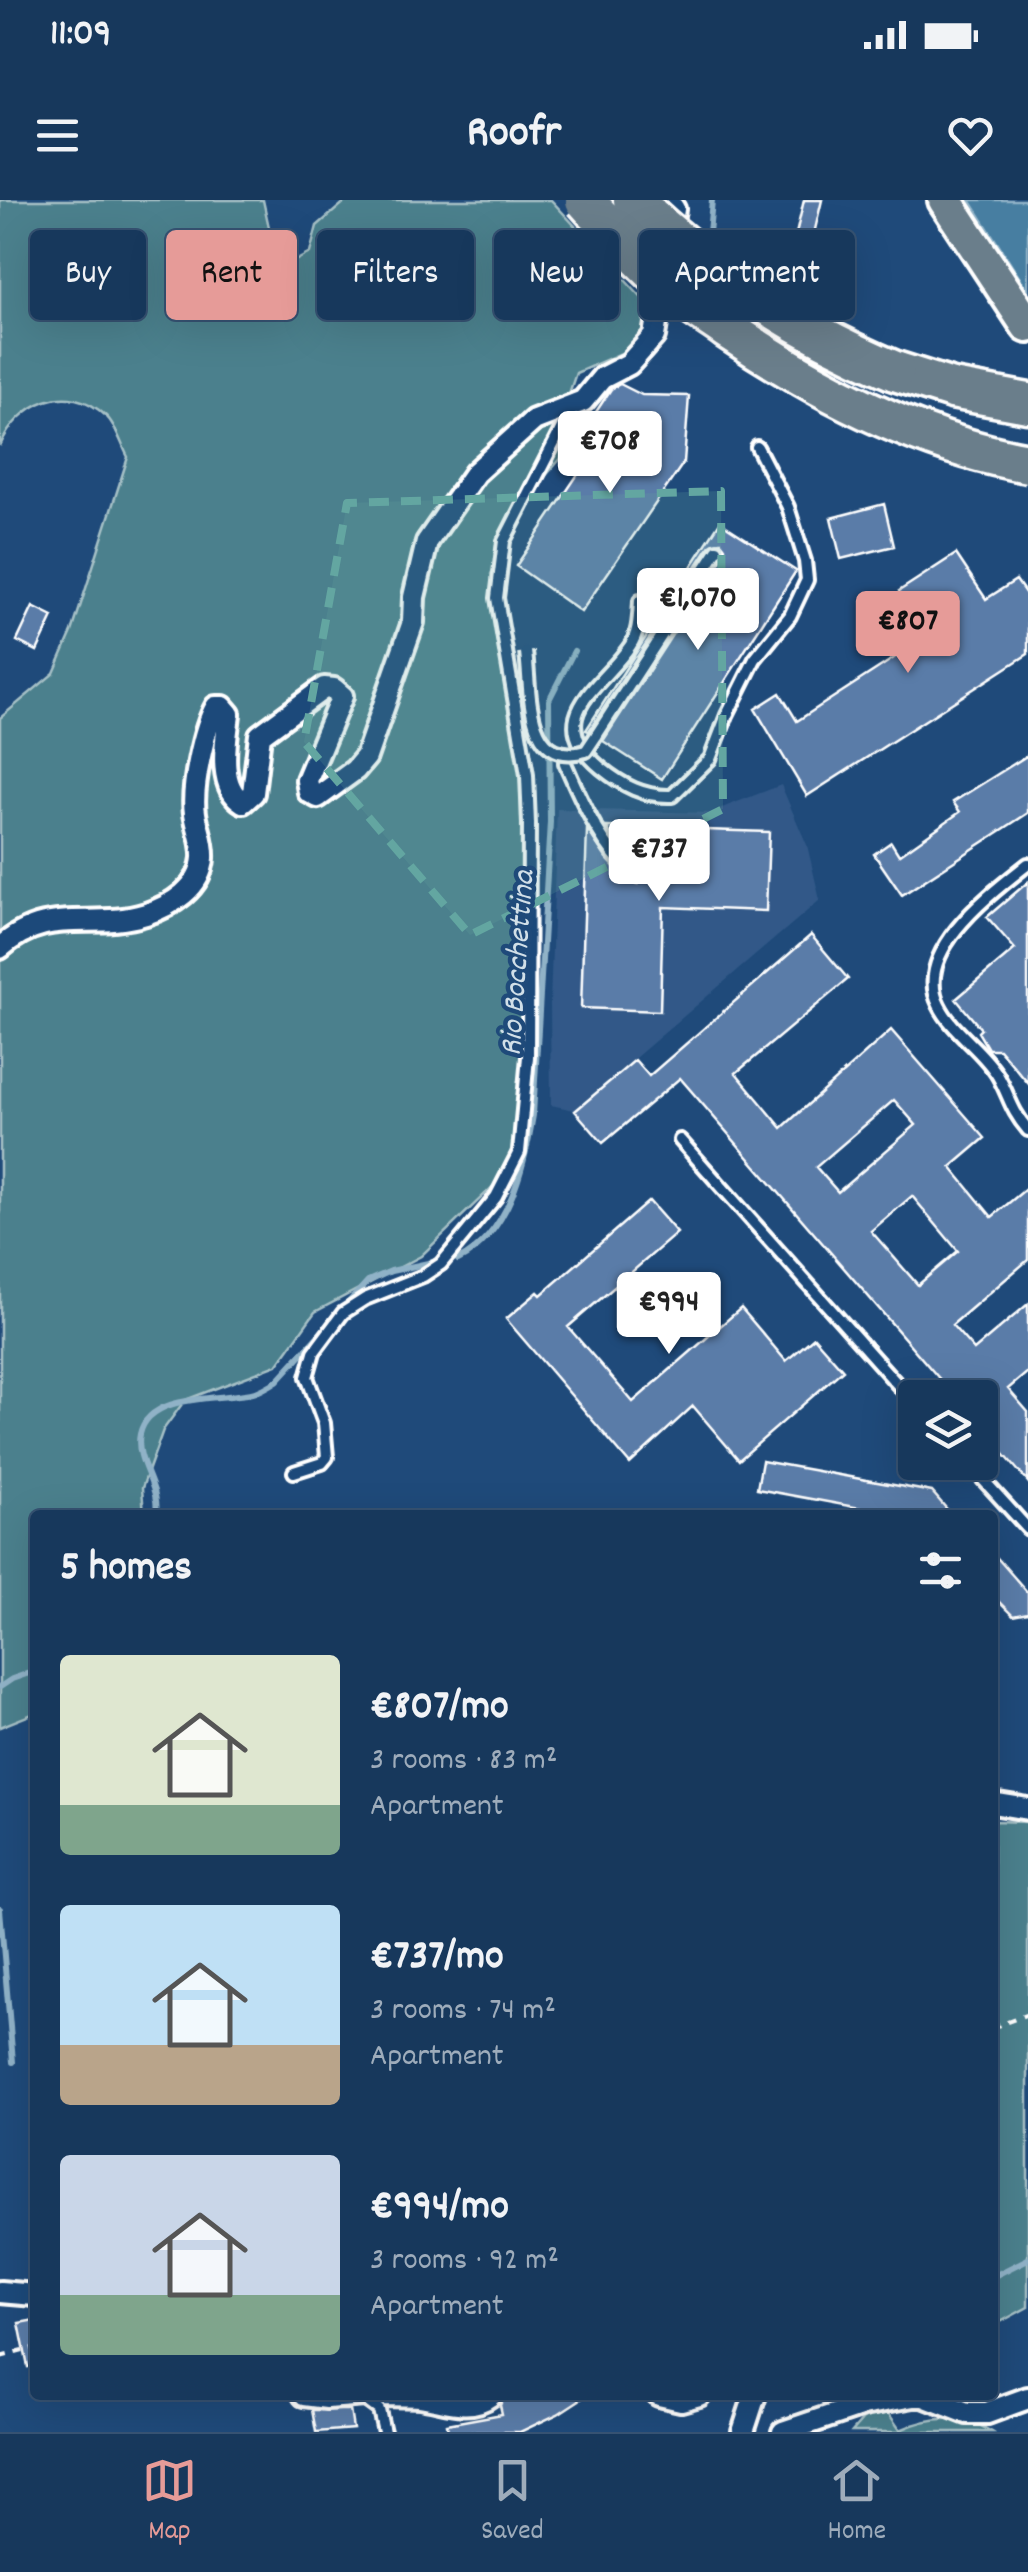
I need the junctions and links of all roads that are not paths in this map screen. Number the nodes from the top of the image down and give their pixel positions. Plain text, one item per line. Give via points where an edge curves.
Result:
1 (585, 200) edge
2 (633, 200) edge
3 (668, 200) edge
4 (945, 200) edge
5 (1028, 326) edge
6 (1028, 403) edge
7 (574, 404) junction
8 (757, 446) dead end
9 (1028, 463) edge
10 (716, 550) dead end
11 (640, 601) dead end
12 (526, 652) dead end
13 (565, 754) junction
14 (1028, 864) edge
15 (635, 876) dead end
16 (0, 948) edge
17 (1028, 1130) edge
18 (680, 1140) dead end
19 (898, 1385) edge
20 (294, 1472) dead end
21 (984, 1480) edge
22 (1028, 1529) edge
23 (998, 1804) edge
24 (1028, 1809) edge
25 (0, 2292) edge
26 (30, 2295) edge
27 (1028, 2398) edge
28 (368, 2400) edge
29 (437, 2400) edge
30 (486, 2400) edge
31 (753, 2400) edge
32 (888, 2400) edge
33 (933, 2400) edge
34 (384, 2432) edge
35 (742, 2432) edge
36 (783, 2432) edge

1 - 9 highway, bridge via 679,296 788,370 949,443
2 - 6 highway, bridge via 716,272 825,339 952,390
3 - 7 street via 674,208 654,336 629,364
4 - 5 main road
7 - 16 street via 534,420 475,473 427,542 413,622 366,758 355,770 318,798 309,792 307,780 342,696 324,688 260,735 253,793 243,802 227,784 229,714 216,708 194,810 203,860 184,894 167,908 136,917 50,920 25,928
7 - 20 lane via 504,541 497,598 528,791 530,1003 519,1152 496,1197 440,1264 365,1299 329,1329 307,1377 328,1457
8 - 11 lane via 788,507 807,580 790,616 755,659 710,759 672,796 655,797 614,778 595,763 575,722 583,696 631,645
10 - 13 lane, bridge via 586,751
12 - 13 lane, bridge via 535,728
13 - 15 lane via 596,827
14 - 17 lane via 952,935 934,982 939,1007 998,1076 1011,1110
18 - 19 lane
21 - 22 lane
23 - 24 street
25 - 26 street
27 - 33 street via 988,2413
28 - 34 lane via 379,2410
29 - 30 street
31 - 35 street
32 - 36 street

